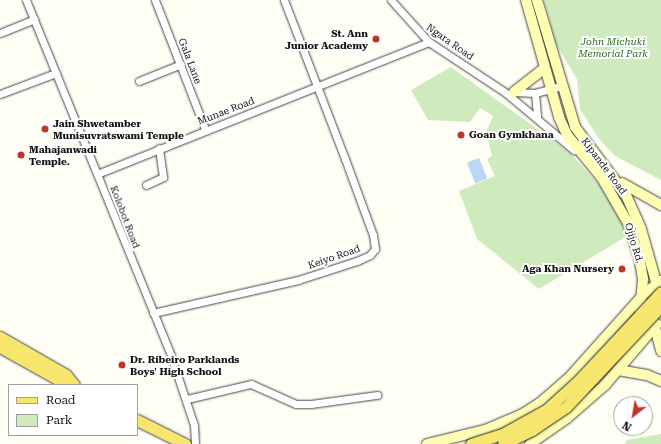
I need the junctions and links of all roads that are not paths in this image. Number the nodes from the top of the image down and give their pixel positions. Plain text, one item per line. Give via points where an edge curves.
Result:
1 (26, 0) edge
2 (155, 0) edge
3 (284, 0) edge
4 (391, 0) edge
5 (526, 0) edge
6 (537, 0) edge
7 (34, 19) junction
8 (0, 33) edge
9 (429, 42) junction
10 (181, 64) junction
11 (544, 68) junction
12 (56, 73) junction
13 (139, 81) dead end
14 (562, 86) junction
15 (318, 87) junction
16 (550, 89) junction
17 (510, 92) junction
18 (535, 93) junction
19 (0, 94) edge
20 (538, 117) junction
21 (205, 129) junction
22 (159, 148) junction
23 (586, 161) junction
24 (98, 174) junction
25 (615, 179) junction
26 (146, 185) dead end
27 (661, 205) edge
28 (660, 286) edge
29 (640, 300) junction
30 (661, 306) edge
31 (153, 313) junction
32 (658, 324) edge
33 (0, 337) edge
34 (0, 347) edge
35 (661, 351) edge
36 (0, 356) edge
37 (618, 370) junction
38 (58, 380) junction
39 (661, 381) edge
40 (66, 384) edge
41 (73, 384) edge
42 (377, 395) dead end
43 (187, 399) junction
44 (138, 420) edge
45 (185, 444) edge
46 (196, 444) edge
47 (427, 444) edge
48 (471, 444) edge
49 (502, 444) edge
50 (530, 444) edge

1 - 7 street, Kolobot Road
2 - 10 street, Gala Lane
3 - 15 street
4 - 9 street, Ngara Road
5 - 11 main road, Kipande Road
6 - 14 main road, Kipande Road
7 - 8 street
7 - 12 street, Kolobot Road
9 - 15 street, Munae Road
9 - 17 street, Ngara Road
10 - 13 street
10 - 21 street, Gala Lane
11 - 16 main road, Kipande Road
11 - 17 main road
12 - 19 street
12 - 24 street, Kolobot Road
14 - 16 street
14 - 25 main road, Kipande Road via 575,127 586,145
15 - 21 street, Munae Road
15 - 31 street, Keiyo Road via 373,235 375,249 357,261 298,280
16 - 18 street
16 - 23 main road, Kipande Road via 567,135
17 - 18 street
17 - 20 street, Ngara Road
18 - 20 street
20 - 23 street, Ngara Road
21 - 22 street, Munae Road
22 - 24 street, Munae Road
22 - 26 street via 163,177
23 - 29 main road, Ojijo Rd. via 602,178 628,223 639,256 643,279
24 - 31 street, Kolobot Road
25 - 27 main road
25 - 28 main road, Kipande Road via 635,213
28 - 29 main road via 645,293
28 - 48 main road, bridge via 579,380 546,410 504,433
29 - 32 main road, Ojijo Rd. via 640,317 646,324
29 - 47 main road via 568,379 540,403 521,415 486,430
30 - 49 main road, bridge via 566,407 532,430
31 - 43 street, Kolobot Road
32 - 35 main road
32 - 37 main road
33 - 41 main road via 66,375
34 - 38 main road
36 - 38 main road via 32,374
37 - 39 main road via 647,375
37 - 50 main road via 572,414
38 - 40 main road
42 - 43 street via 296,404 251,384
43 - 46 street, Kolobot Road
44 - 45 main road

